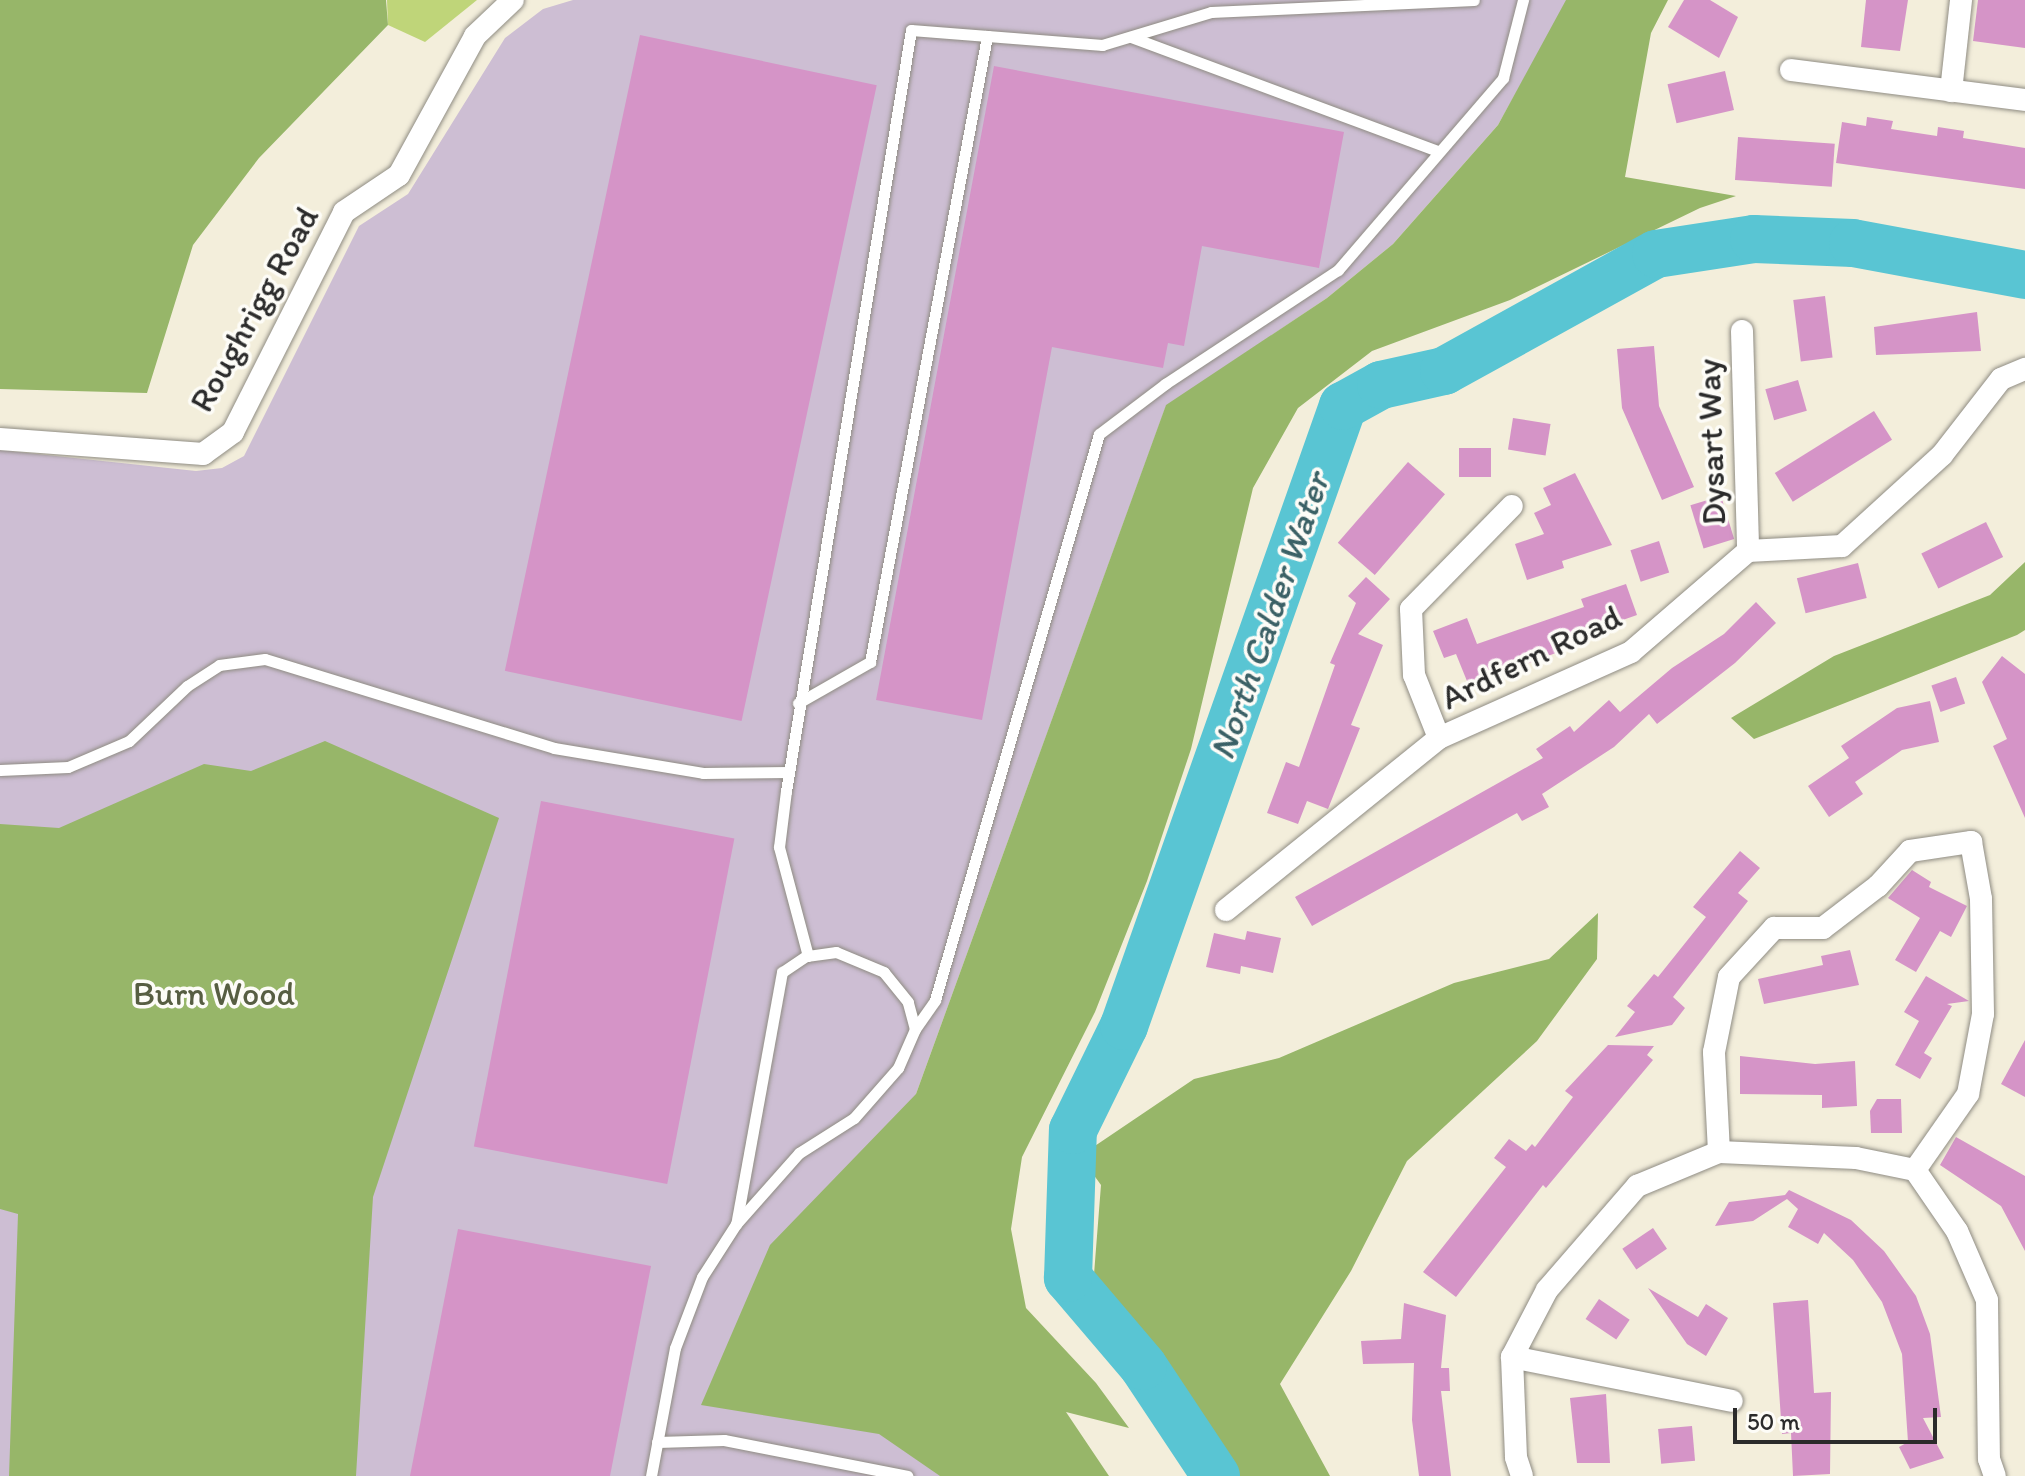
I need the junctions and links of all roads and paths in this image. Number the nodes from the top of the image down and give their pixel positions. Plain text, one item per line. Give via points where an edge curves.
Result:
1 (513, 0) edge
2 (1474, 0) edge
3 (1523, 0) edge
4 (1961, 0) edge
5 (987, 36) junction
6 (1131, 37) junction
7 (1791, 70) dead end
8 (1951, 91) junction
9 (2025, 100) edge
10 (1437, 151) junction
11 (1742, 331) dead end
12 (2025, 369) edge
13 (0, 439) edge
14 (1512, 506) dead end
15 (1748, 551) junction
16 (798, 703) junction
17 (1439, 738) junction
18 (0, 770) edge
19 (788, 772) junction
20 (1226, 910) dead end
21 (808, 956) junction
22 (915, 1029) junction
23 (1719, 1152) junction
24 (1915, 1170) junction
25 (736, 1224) junction
26 (1512, 1357) junction
27 (1732, 1401) dead end
28 (657, 1442) junction
29 (651, 1476) edge
30 (907, 1476) edge
31 (1522, 1476) edge
32 (1995, 1476) edge

1 - 13 street, Roughrigg Road via 475,36 399,175 344,212 233,432 203,454
2 - 6 lane via 1211,12
3 - 10 lane via 1503,78
4 - 8 street
5 - 6 lane via 1102,45
5 - 16 lane via 870,662
5 - 16 lane via 911,30
6 - 10 lane
7 - 8 street
8 - 9 street
10 - 22 lane via 1338,270 1099,434 935,1000
11 - 15 street, Dysart Way
12 - 15 street via 2001,379 1942,455 1842,546
14 - 17 street via 1411,609 1414,675
15 - 17 street, Ardfern Road via 1631,652
16 - 19 lane
17 - 20 street, Ardfern Road
18 - 19 lane via 68,767 129,741 187,686 219,665 265,659 554,748 703,773
19 - 21 lane via 779,847
21 - 22 lane via 836,952 884,972 908,1002
21 - 25 lane via 782,972 775,994
22 - 25 lane via 898,1068 854,1118 799,1153
23 - 24 street via 1856,1158
23 - 24 street via 1714,1052 1729,977 1774,928 1823,928 1878,886 1910,851 1971,842 1981,899 1983,1014 1968,1094
23 - 26 street via 1637,1186 1547,1290
24 - 32 street via 1957,1231 1987,1300 1989,1459
25 - 28 lane via 702,1277 675,1348
26 - 27 street
26 - 31 street via 1516,1457
28 - 29 lane
28 - 30 lane via 724,1440

